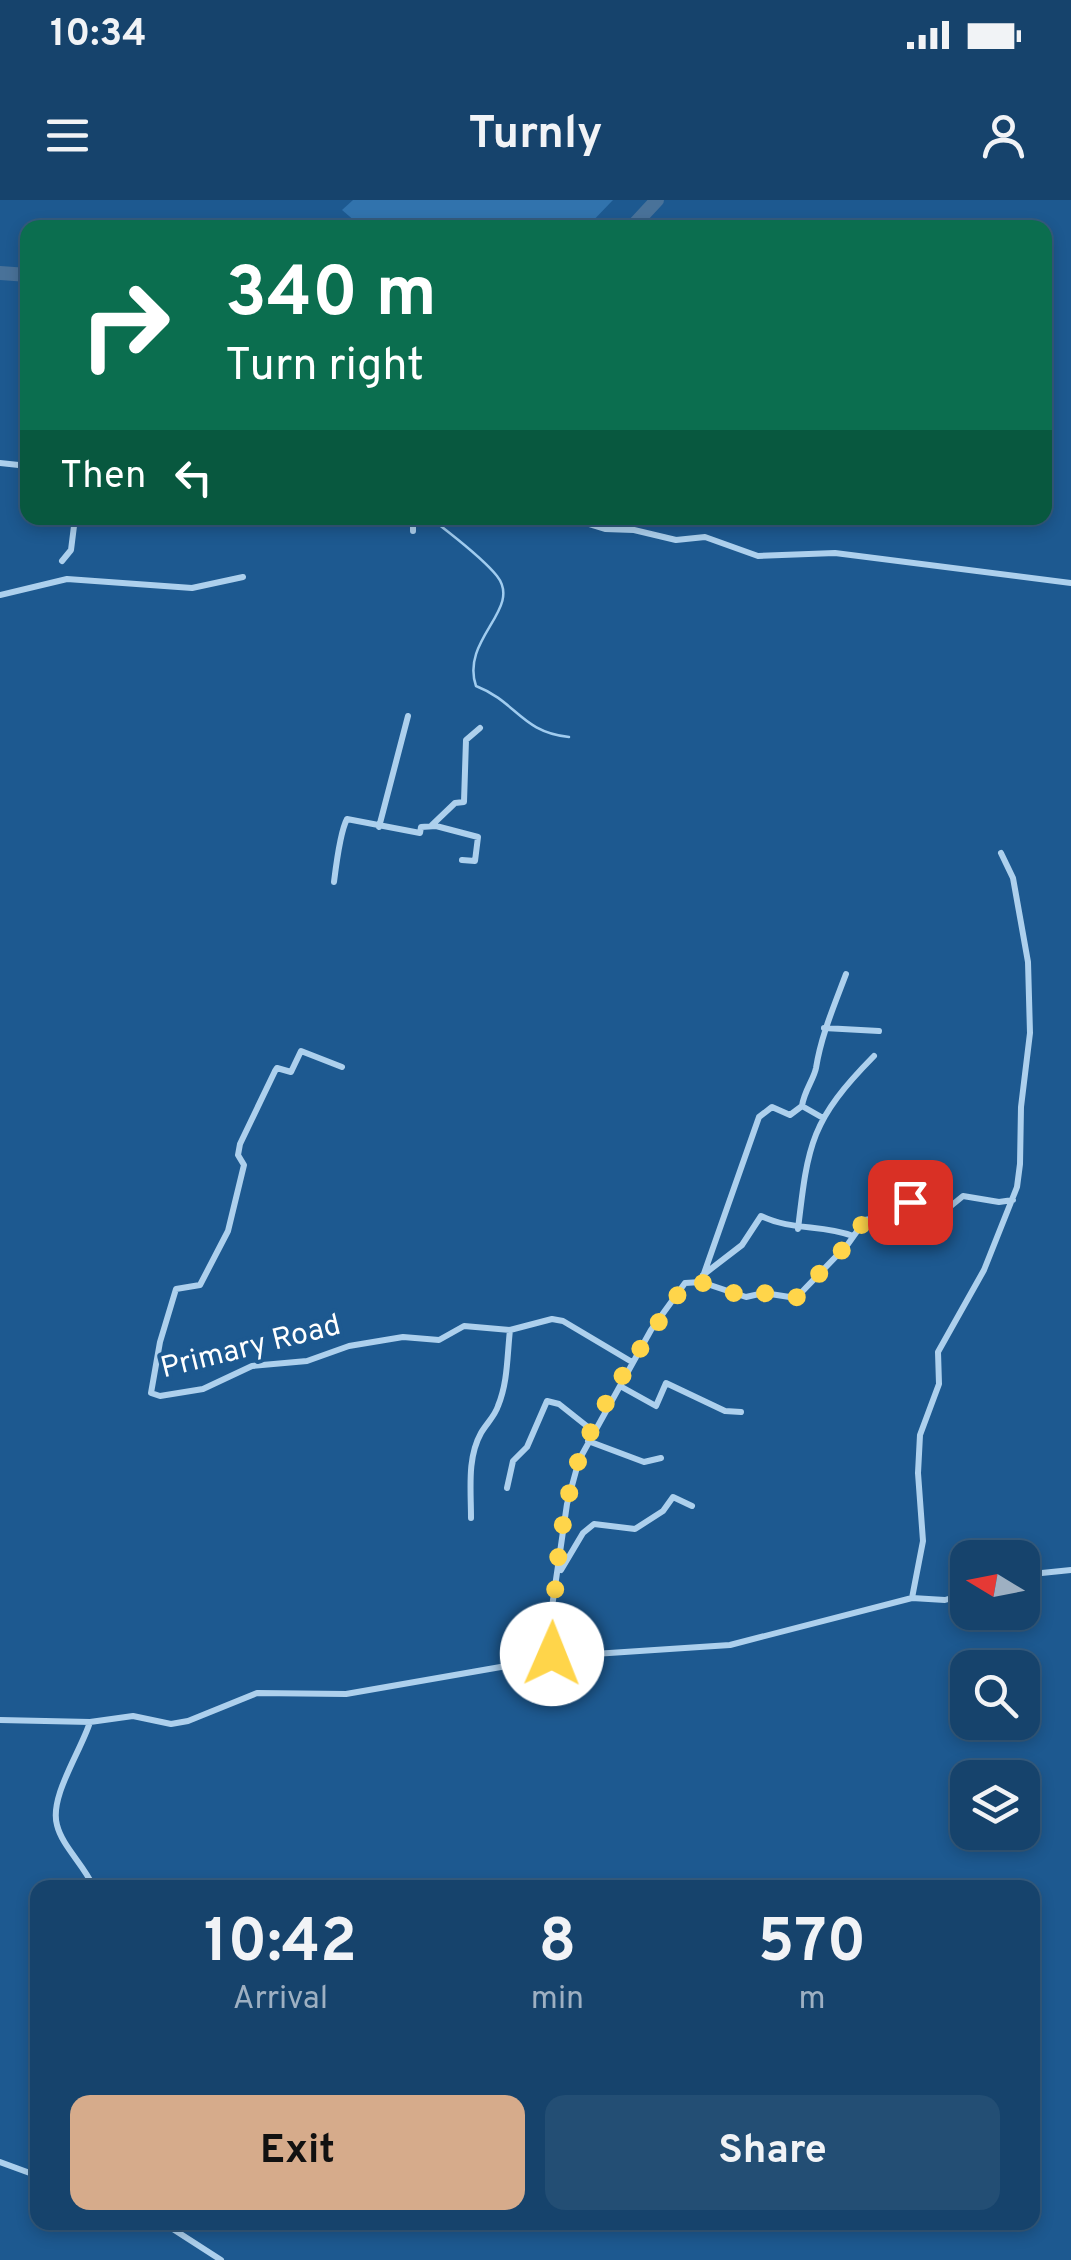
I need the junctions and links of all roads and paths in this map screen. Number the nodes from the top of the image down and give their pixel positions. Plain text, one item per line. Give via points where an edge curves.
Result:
1 (74, 525) edge
2 (413, 525) edge
3 (592, 525) edge
4 (413, 531) dead end
5 (62, 562) dead end
6 (244, 577) dead end
7 (1071, 583) edge
8 (0, 595) edge
9 (408, 716) dead end
10 (480, 728) dead end
11 (431, 826) junction
12 (378, 827) junction
13 (1001, 853) dead end
14 (462, 860) dead end
15 (334, 882) dead end
16 (846, 974) dead end
17 (824, 1028) junction
18 (879, 1031) dead end
19 (874, 1056) dead end
20 (342, 1068) dead end
21 (802, 1106) junction
22 (824, 1118) junction
23 (1013, 1200) junction
24 (798, 1229) junction
25 (853, 1236) junction
26 (702, 1279) junction
27 (510, 1330) junction
28 (632, 1362) junction
29 (620, 1386) junction
30 (742, 1412) dead end
31 (593, 1431) junction
32 (588, 1441) junction
33 (660, 1458) dead end
34 (507, 1488) dead end
35 (692, 1506) dead end
36 (471, 1518) dead end
37 (1071, 1570) edge
38 (1040, 1573) edge
39 (558, 1576) junction
40 (912, 1598) junction
41 (950, 1598) edge
42 (555, 1658) junction
43 (0, 1720) edge
44 (90, 1722) junction
45 (91, 1880) edge
46 (0, 2162) edge
47 (30, 2173) edge
48 (174, 2230) edge
49 (220, 2260) edge

1 - 5 street
2 - 4 street
3 - 7 street via 676,540 706,537 758,556 835,553
6 - 8 street via 192,588 66,579
9 - 12 street
10 - 11 street via 466,740 464,802
11 - 12 street via 420,833
11 - 14 street via 478,836 475,861
12 - 15 street via 347,819
13 - 23 street via 1013,878 1028,962 1030,1033
16 - 17 street
17 - 18 street
17 - 21 street
19 - 22 street
20 - 27 street, Primary Road via 301,1051 292,1072 275,1071 246,1125 238,1155 244,1165 219,1251 200,1285 176,1289 151,1392 203,1389 252,1366 307,1361 403,1336 439,1340 464,1326
21 - 22 street
21 - 26 street via 790,1115 772,1106 760,1117
22 - 24 street via 807,1154
23 - 25 street via 963,1196 946,1210 904,1204 900,1213 865,1220
23 - 40 street via 938,1352 940,1384 920,1435 923,1541
24 - 25 street
24 - 26 street via 761,1216 742,1245
25 - 26 street via 796,1298 746,1297
26 - 28 street via 686,1283
27 - 28 street via 563,1321
27 - 36 street via 498,1408 472,1459
28 - 29 street
29 - 30 street via 656,1406 666,1383 725,1411
29 - 31 street
31 - 32 street
31 - 34 street via 547,1400 527,1447 513,1461
32 - 33 street via 644,1462
32 - 39 street via 567,1504
35 - 39 street via 673,1497 634,1529 594,1524
37 - 38 street
39 - 42 street via 551,1614
40 - 41 street
40 - 42 street via 730,1645
42 - 44 street via 346,1694 257,1693 171,1724 133,1716
43 - 44 street
44 - 45 street via 55,1804 57,1827
46 - 47 street
48 - 49 street

